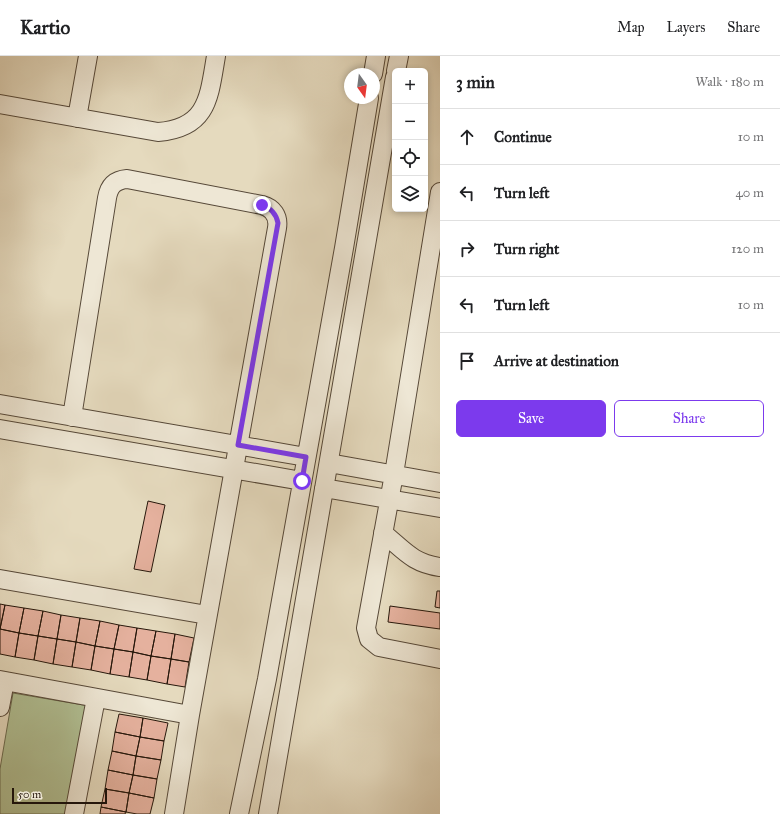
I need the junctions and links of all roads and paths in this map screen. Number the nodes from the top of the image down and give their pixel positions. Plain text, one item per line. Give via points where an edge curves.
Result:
1 (88, 56) edge
2 (216, 56) edge
3 (376, 56) edge
4 (399, 56) edge
5 (374, 68) edge
6 (397, 68) edge
7 (392, 94) edge
8 (0, 104) edge
9 (368, 104) edge
10 (77, 118) junction
11 (440, 192) edge
12 (436, 236) edge
13 (344, 248) junction
14 (364, 252) junction
15 (0, 404) edge
16 (72, 417) junction
17 (0, 429) edge
18 (238, 445) junction
19 (306, 457) junction
20 (329, 463) junction
21 (234, 469) junction
22 (394, 474) junction
23 (302, 481) junction
24 (440, 483) edge
25 (324, 488) junction
26 (389, 499) junction
27 (440, 508) edge
28 (383, 533) junction
29 (440, 568) edge
30 (0, 579) edge
31 (207, 615) junction
32 (440, 659) edge
33 (268, 679) junction
34 (2, 681) edge
35 (292, 683) junction
36 (96, 698) junction
37 (0, 707) edge
38 (190, 715) junction
39 (74, 814) edge
40 (174, 814) edge
41 (239, 814) edge
42 (268, 814) edge

1 - 10 street
2 - 10 street via 209,98 203,110 184,127 158,132
3 - 5 street
4 - 6 street
7 - 14 street
8 - 10 street
9 - 13 street
11 - 12 street
12 - 22 street
13 - 14 street
13 - 19 street
14 - 20 street
15 - 16 street
16 - 18 street
16 - 18 street via 108,192 115,182 127,179 262,205 271,209 277,217
17 - 21 street
18 - 19 street
18 - 21 street
19 - 23 street
20 - 22 street
20 - 25 street
21 - 23 street
21 - 31 street
22 - 24 street
22 - 26 street
23 - 33 street
25 - 26 street
25 - 35 street
26 - 27 street
26 - 28 street
28 - 29 street via 413,559
28 - 32 street via 367,634 379,647
30 - 31 street
31 - 38 street
33 - 35 street
33 - 41 street
34 - 36 street
34 - 37 street
35 - 42 street
36 - 38 street
36 - 39 street
38 - 40 street

